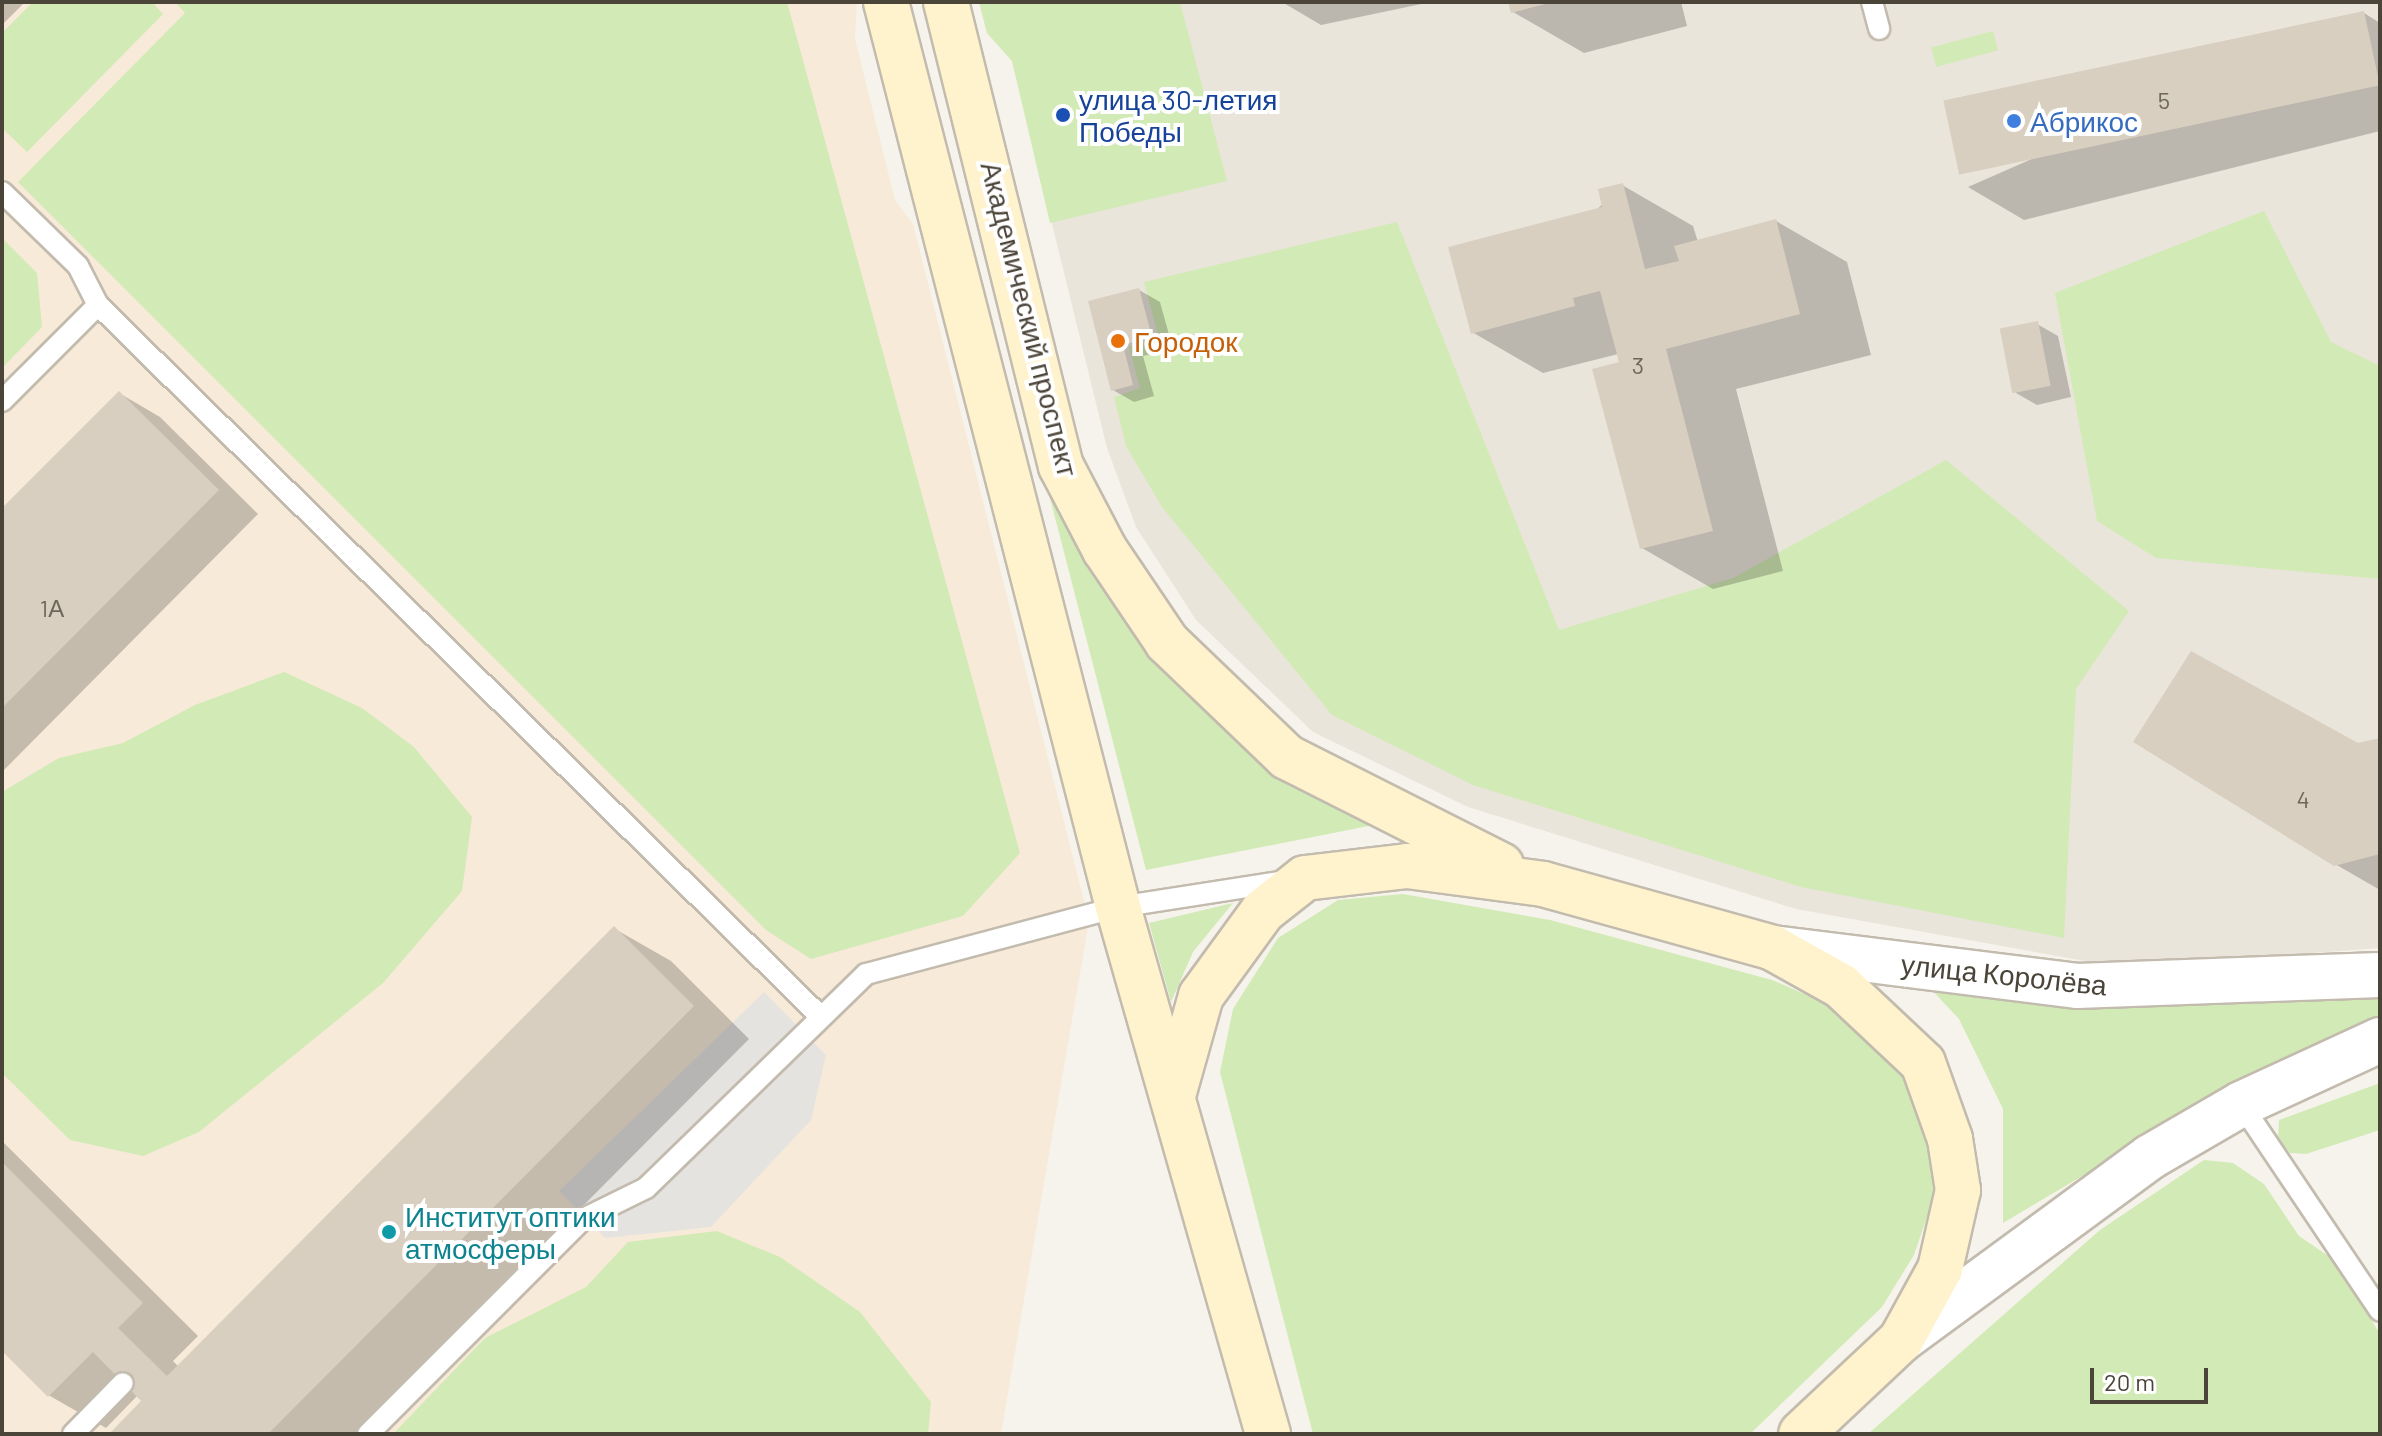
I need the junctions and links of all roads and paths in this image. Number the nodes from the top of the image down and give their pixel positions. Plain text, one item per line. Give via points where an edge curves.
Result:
1 (886, 2) edge
2 (946, 2) edge
3 (1872, 2) edge
4 (1879, 29) dead end
5 (2, 192) edge
6 (98, 305) junction
7 (2, 401) edge
8 (1305, 878) junction
9 (1543, 884) junction
10 (1118, 907) junction
11 (1773, 948) junction
12 (2380, 975) edge
13 (821, 1017) junction
14 (2380, 1040) edge
15 (1174, 1092) junction
16 (2241, 1104) junction
17 (2380, 1311) edge
18 (1901, 1340) junction
19 (123, 1383) dead end
20 (73, 1434) edge
21 (368, 1434) edge
22 (1268, 1434) edge
23 (1801, 1434) edge

1 - 10 main road
2 - 9 main road, Академический проспект via 1061,466 1105,550 1167,642 1287,757
3 - 4 lane
5 - 6 lane via 78,266
6 - 7 lane
6 - 13 lane
8 - 9 main road via 1407,866
8 - 10 lane
8 - 15 main road via 1263,911 1201,996
9 - 11 main road
10 - 13 lane via 866,974
10 - 15 main road
11 - 12 street, улица Королёва via 2077,986
11 - 18 main road via 1841,986 1894,1031 1923,1063 1940,1105 1958,1190 1952,1230 1940,1269
13 - 21 lane via 646,1188 583,1219
14 - 16 street
15 - 22 main road
16 - 17 lane
16 - 18 street via 2150,1157
18 - 23 main road
19 - 20 lane

